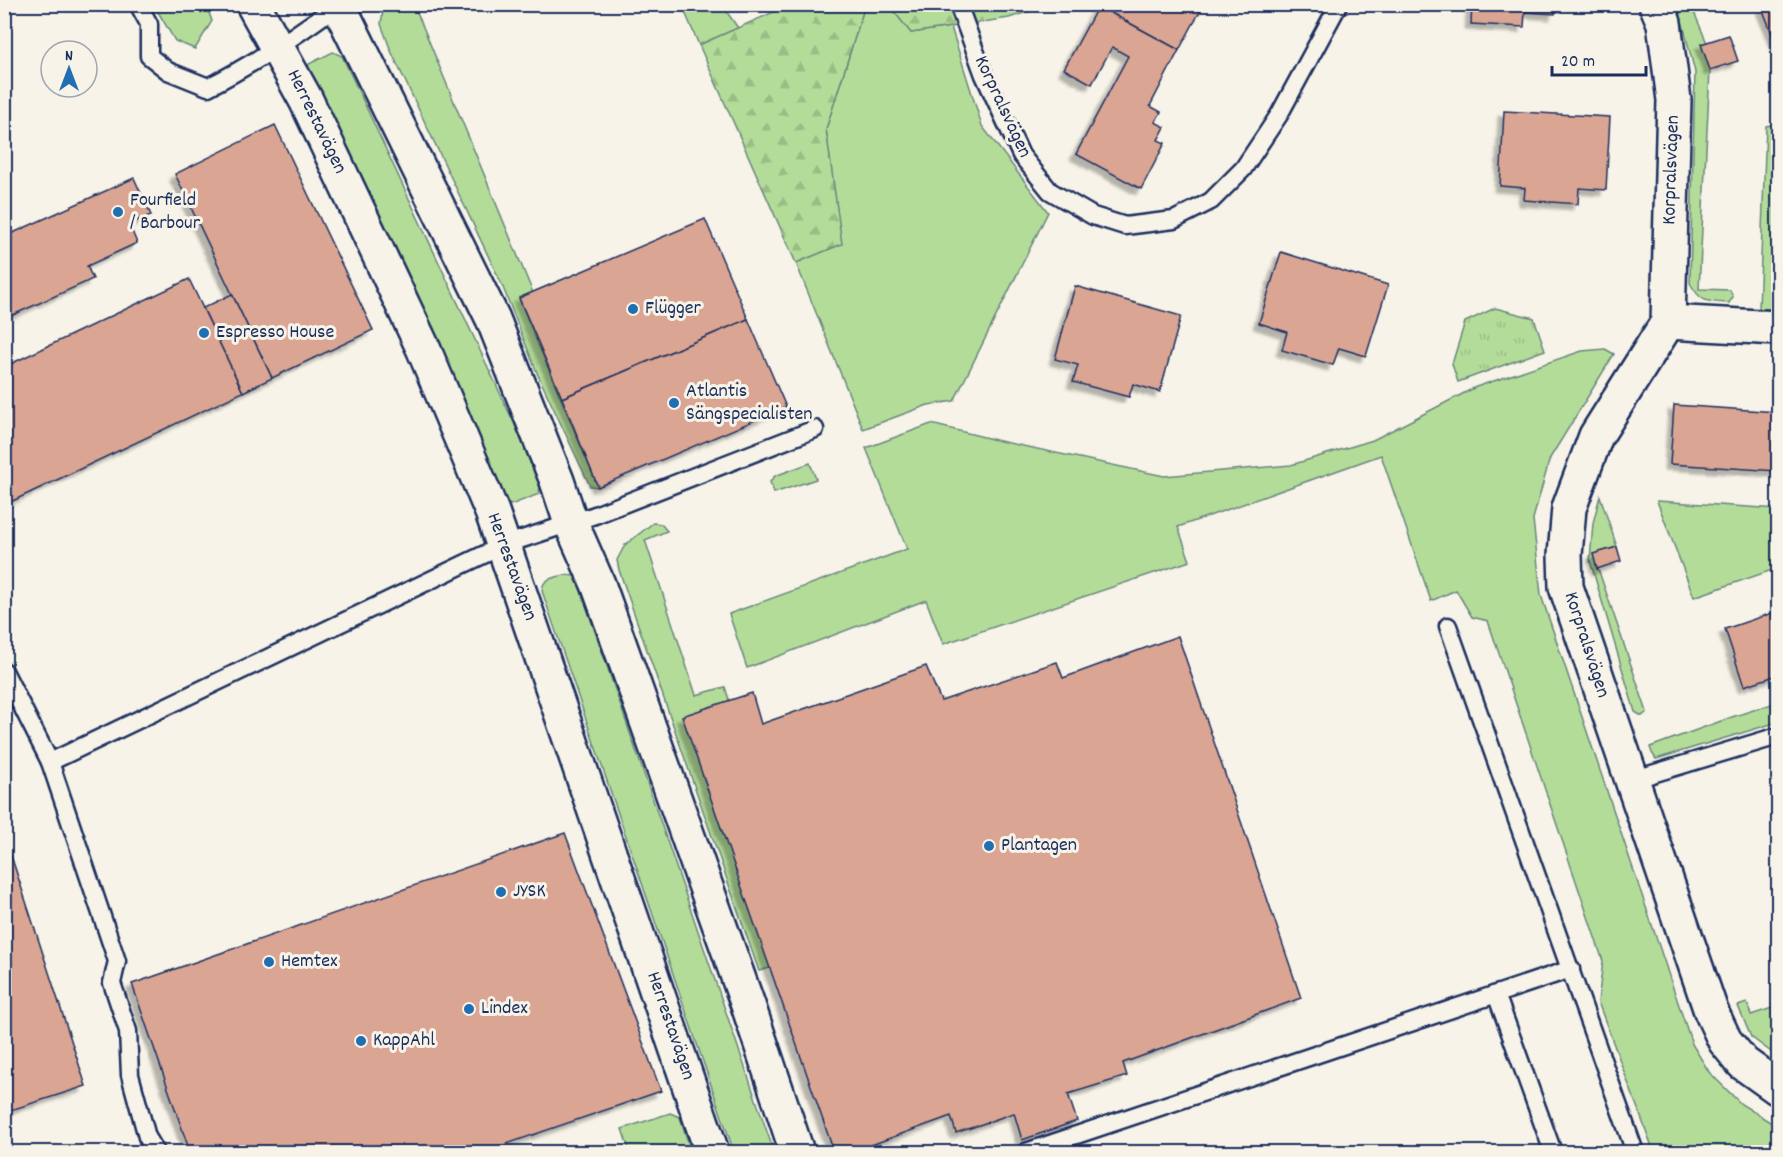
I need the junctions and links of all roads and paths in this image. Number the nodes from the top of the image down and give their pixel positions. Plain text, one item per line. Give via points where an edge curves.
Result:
1 (138, 4) edge
2 (254, 4) edge
3 (958, 4) edge
4 (1339, 4) edge
5 (1656, 4) edge
6 (338, 5) edge
7 (278, 47) junction
8 (1668, 322) junction
9 (1779, 328) edge
10 (814, 429) dead end
11 (571, 524) junction
12 (504, 545) junction
13 (1448, 626) dead end
14 (4, 671) edge
15 (1779, 736) edge
16 (50, 762) junction
17 (1632, 780) junction
18 (1571, 969) junction
19 (1496, 994) junction
20 (1779, 1088) edge
21 (156, 1152) edge
22 (712, 1152) edge
23 (797, 1152) edge
24 (1026, 1152) edge
25 (1553, 1152) edge
26 (1635, 1152) edge

1 - 7 lane via 149,24 149,56 168,71 208,87
2 - 7 street, Herrestavägen
3 - 4 lane, Korpralsvägen via 984,75 1021,155 1050,191 1093,216 1125,225 1174,220 1211,201 1243,170 1279,115
5 - 8 street, Korpralsvägen via 1664,23 1674,100
6 - 7 lane
6 - 11 street via 493,319
7 - 12 street, Herrestavägen via 424,350
8 - 9 street
8 - 17 street, Korpralsvägen via 1596,436 1569,508 1565,555 1566,587
10 - 11 lane
11 - 12 lane
11 - 23 street via 606,606
12 - 16 lane
12 - 22 street, Herrestavägen
13 - 18 lane
14 - 16 lane
15 - 17 lane
16 - 21 lane via 117,961 112,983 128,1031 130,1075 147,1137
17 - 20 street, Korpralsvägen via 1711,1011 1725,1041 1743,1063
18 - 19 lane
18 - 26 lane
19 - 24 lane
19 - 25 lane

